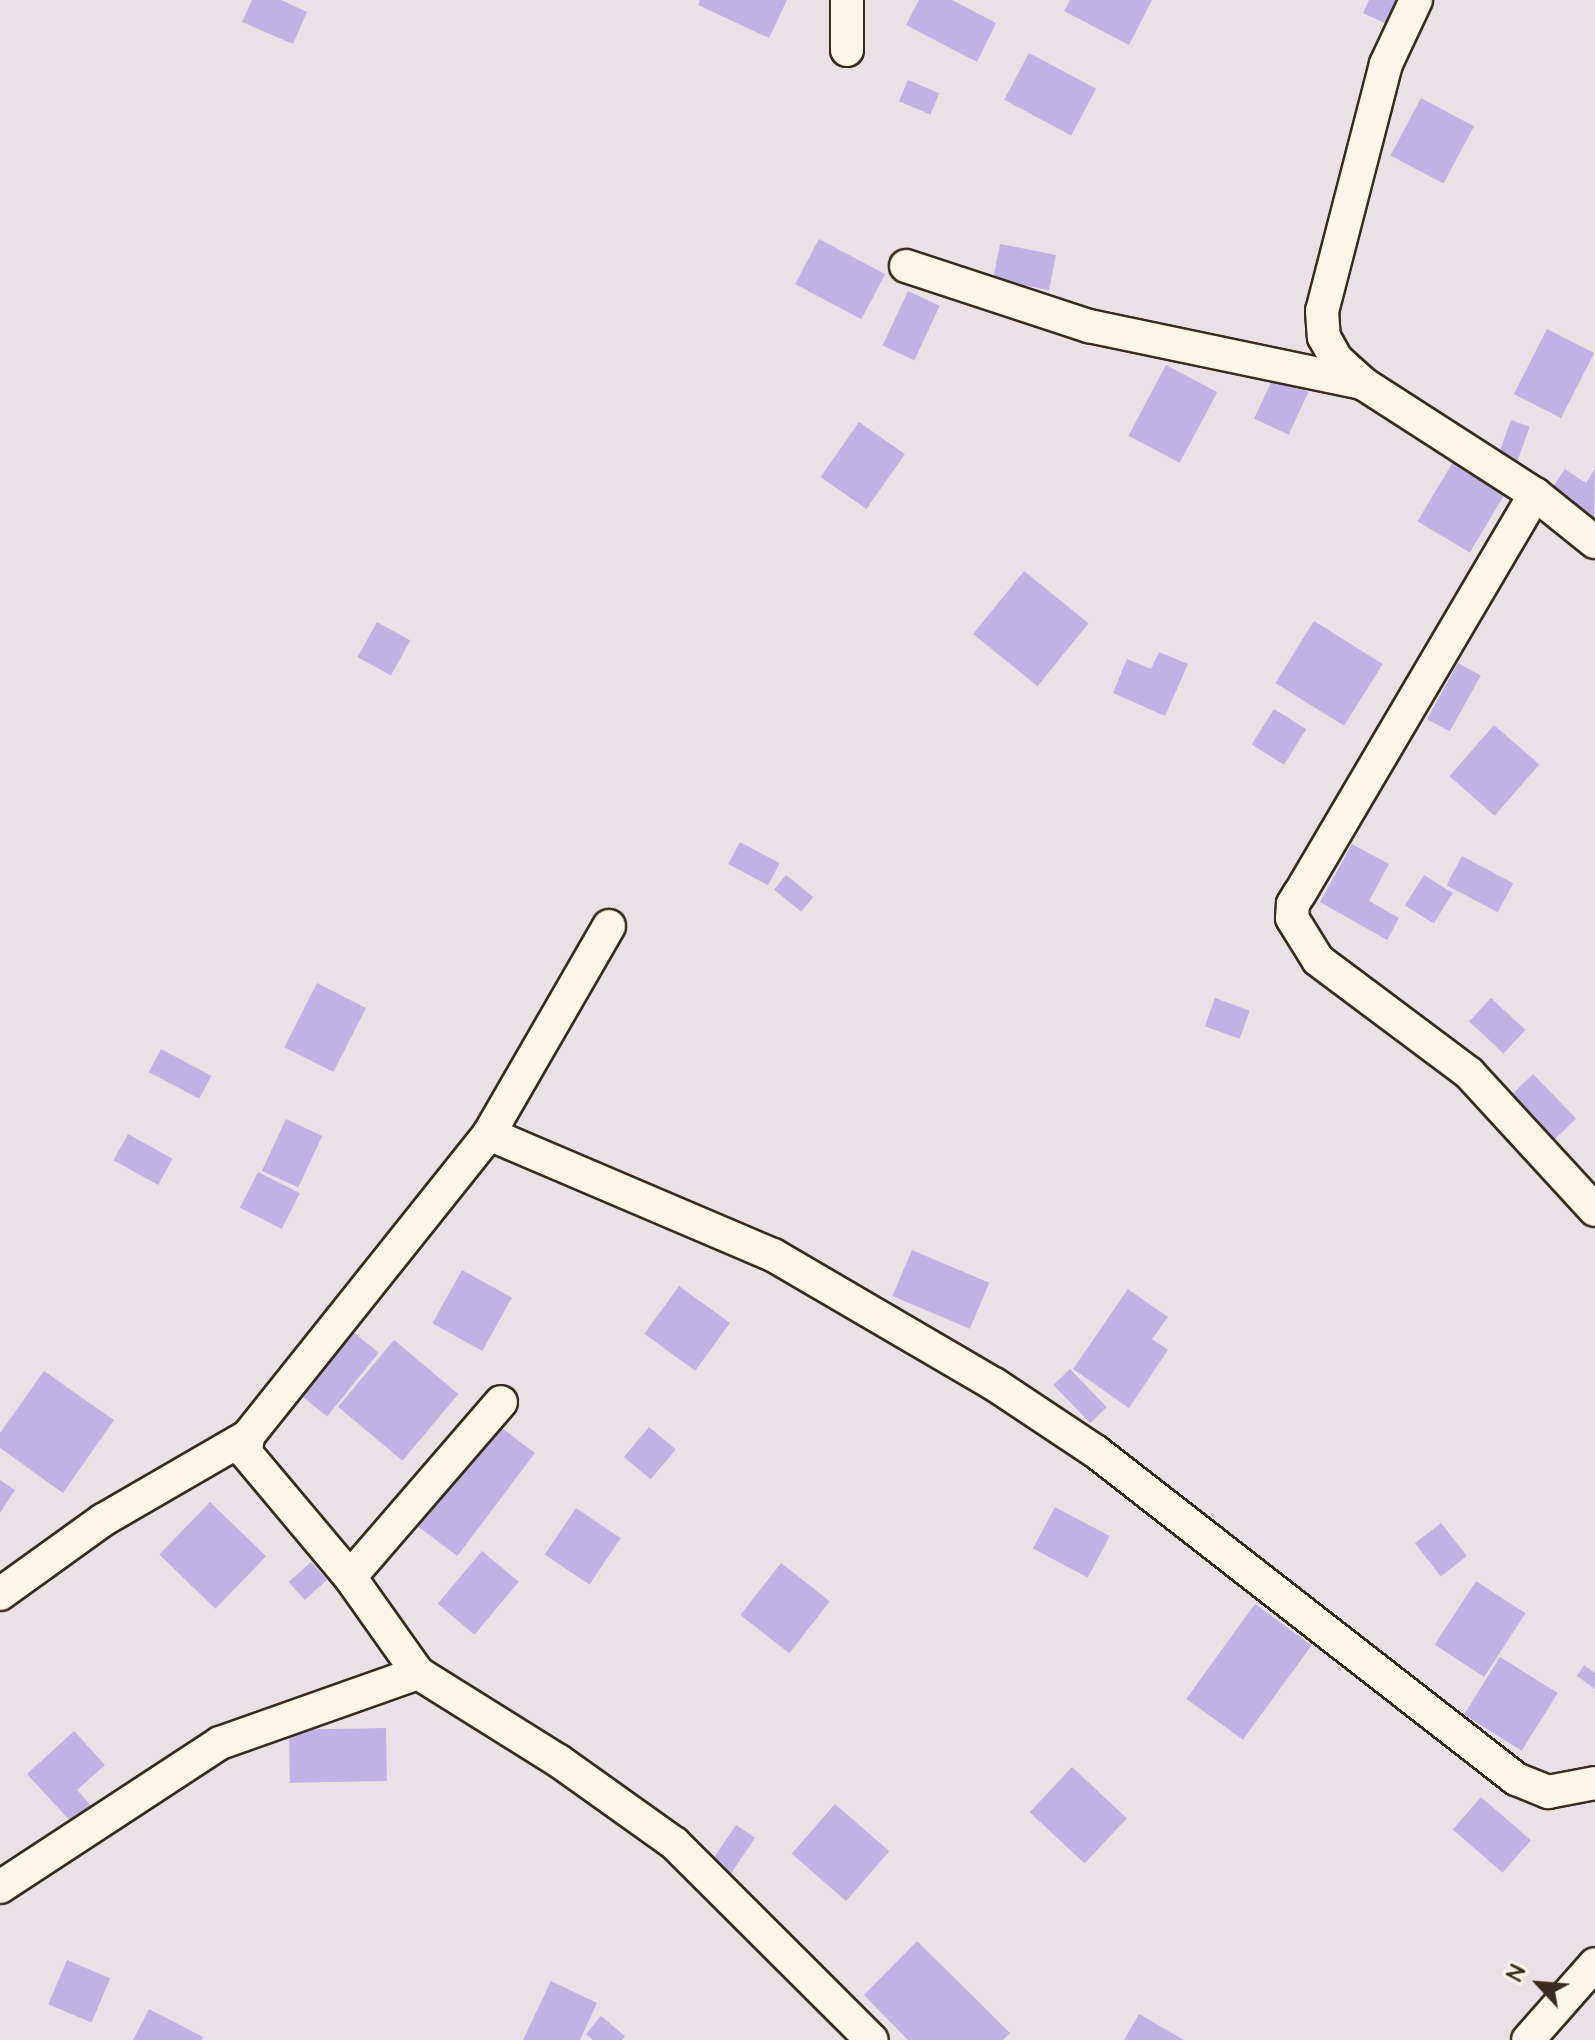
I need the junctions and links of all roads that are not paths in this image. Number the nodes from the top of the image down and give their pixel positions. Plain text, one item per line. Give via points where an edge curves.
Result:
1 (847, 0) edge
2 (1416, 0) edge
3 (847, 50) dead end
4 (906, 266) dead end
5 (1364, 384) junction
6 (1535, 494) junction
7 (1595, 542) edge
8 (609, 926) dead end
9 (489, 1134) junction
10 (1595, 1210) edge
11 (501, 1402) dead end
12 (248, 1436) junction
13 (350, 1577) junction
14 (0, 1594) edge
15 (418, 1673) junction
16 (1595, 1783) edge
17 (0, 1887) edge
18 (1595, 1964) edge
19 (872, 2040) edge
20 (1528, 2040) edge

1 - 3 street
2 - 5 street via 1386,64 1322,311 1324,337 1336,359
4 - 5 street via 1089,326
5 - 6 street
6 - 7 street
6 - 10 street via 1293,904 1292,918 1318,960 1469,1073
8 - 9 street
9 - 12 street
9 - 16 street via 773,1255 994,1384 1095,1451 1516,1779 1548,1792
11 - 13 street
12 - 13 street via 248,1458
12 - 14 street via 103,1520
13 - 15 street
15 - 17 street via 220,1743
15 - 19 street via 559,1761 674,1843
18 - 20 street

